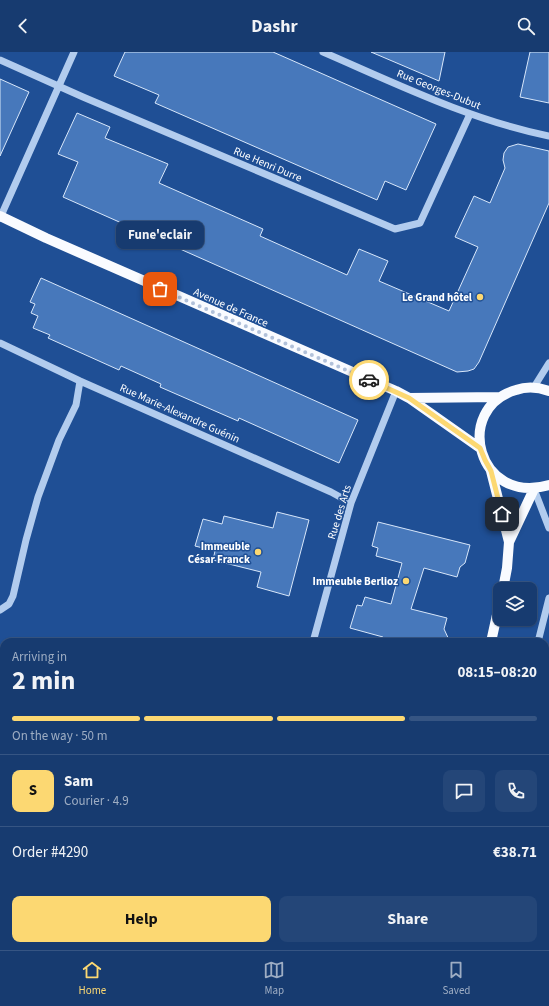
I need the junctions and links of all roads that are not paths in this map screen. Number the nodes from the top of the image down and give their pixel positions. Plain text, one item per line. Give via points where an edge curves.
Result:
1 (74, 52) edge
2 (323, 52) edge
3 (0, 60) edge
4 (59, 86) junction
5 (470, 114) junction
6 (549, 136) edge
7 (0, 217) edge
8 (0, 343) edge
9 (549, 362) edge
10 (80, 381) junction
11 (544, 387) edge
12 (396, 392) junction
13 (500, 397) junction
14 (409, 398) junction
15 (480, 448) junction
16 (491, 471) junction
17 (549, 485) edge
18 (534, 488) junction
19 (351, 503) junction
20 (549, 528) edge
21 (509, 542) junction
22 (504, 582) edge
23 (549, 598) edge
24 (0, 610) edge
25 (495, 626) edge
26 (314, 638) edge
27 (492, 638) edge
28 (539, 638) edge

1 - 4 street
2 - 5 street, Rue Georges-Dubut
3 - 4 street, Rue Henri Durre
4 - 5 street, Rue Henri Durre via 395,229 420,223
4 - 7 street
5 - 6 street, Rue Georges-Dubut via 523,131
7 - 12 main road, Avenue de France
8 - 10 street, Rue Marie-Alexandre Guénin
9 - 11 street
10 - 19 street, Rue Marie-Alexandre Guénin
10 - 24 street via 76,405 59,440 38,497 13,596 9,604
11 - 13 main road via 522,388
12 - 14 main road, Avenue de France
12 - 19 street, Rue des Arts
13 - 14 main road
13 - 15 main road via 490,407 483,420 479,434
14 - 15 main road, Avenue de France
15 - 16 main road
16 - 18 main road via 518,487
16 - 21 main road
17 - 18 main road
18 - 20 street
18 - 21 main road
19 - 26 street, Rue des Arts
21 - 22 main road
23 - 28 street
25 - 27 main road

